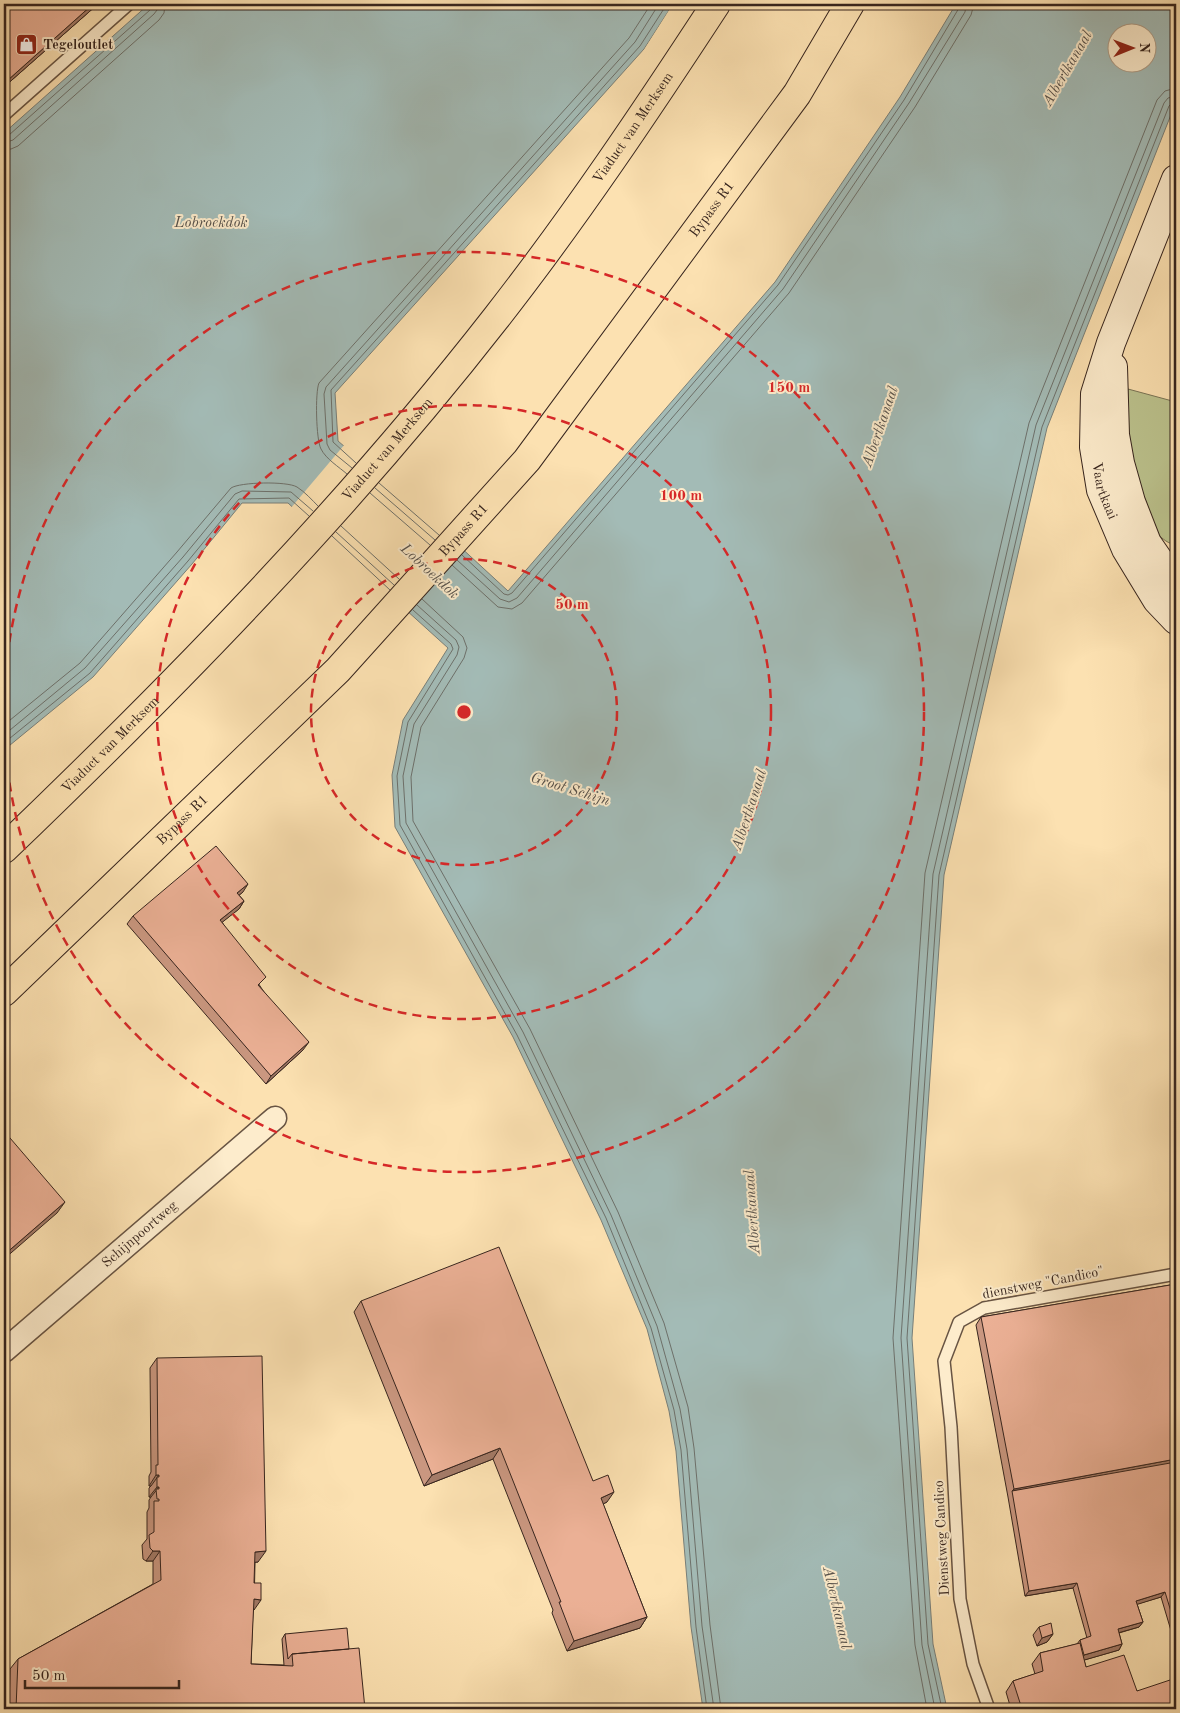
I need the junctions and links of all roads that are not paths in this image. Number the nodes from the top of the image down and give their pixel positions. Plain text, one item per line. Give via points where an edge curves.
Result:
1 (129, 4) edge
2 (716, 4) edge
3 (850, 4) edge
4 (4, 115) edge
5 (1176, 179) edge
6 (1112, 343) junction
7 (1176, 585) edge
8 (1176, 620) edge
9 (4, 849) edge
10 (4, 992) edge
11 (275, 1118) dead end
12 (1176, 1274) edge
13 (4, 1351) edge
14 (944, 1361) joint
15 (989, 1709) edge

1 - 4 lane
2 - 9 highway, Viaduct van Merksem via 639,121 529,275 468,353 299,551 155,701
3 - 10 highway, Bypass R1 via 797,94 527,460 338,670
5 - 6 street, Vaartkaai
6 - 7 street, Vaartkaai via 1115,435 1120,463 1147,543
6 - 8 street, Vaartkaai via 1095,394 1094,446 1101,490 1126,549 1157,600
11 - 13 street, Schijnpoortweg
12 - 14 lane, dienstweg "Candico" via 984,1308 959,1322
14 - 15 lane, Dienstweg Candico via 951,1427 960,1599 973,1664

